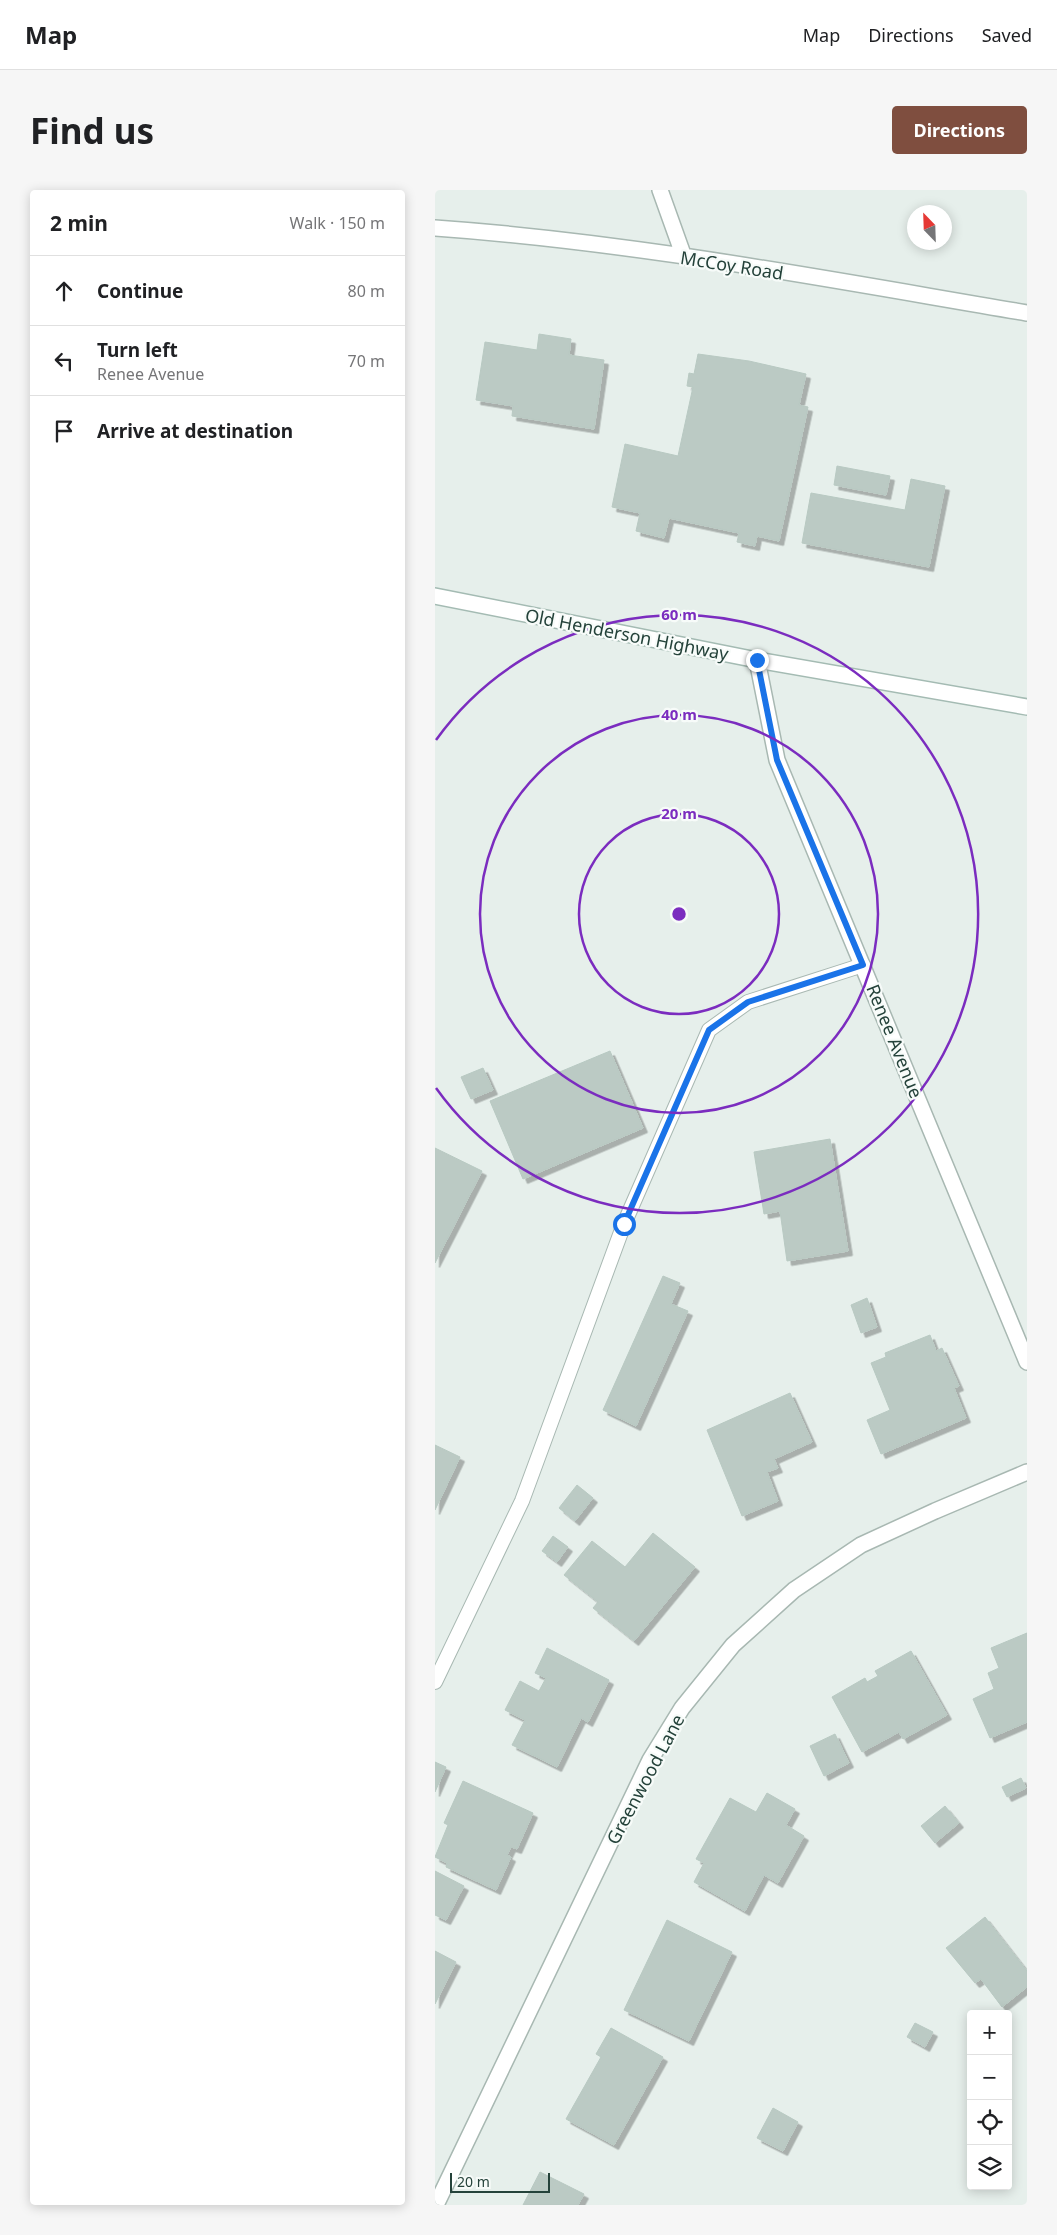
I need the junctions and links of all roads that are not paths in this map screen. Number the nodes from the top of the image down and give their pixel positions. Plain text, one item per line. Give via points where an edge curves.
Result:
1 (660, 190) edge
2 (435, 228) edge
3 (684, 256) junction
4 (1027, 313) edge
5 (435, 596) edge
6 (757, 660) junction
7 (1027, 707) edge
8 (863, 965) junction
9 (1027, 1362) edge
10 (1027, 1472) edge
11 (435, 1682) edge
12 (436, 2205) edge

1 - 3 street
2 - 3 street, McCoy Road via 507,233
3 - 4 street, McCoy Road
5 - 6 street, Old Henderson Highway
6 - 7 street, Old Henderson Highway
6 - 8 street, Renee Avenue via 777,760
8 - 9 street, Renee Avenue
8 - 11 lane via 748,1002 709,1030 624,1224 522,1501
10 - 12 street, Greenwood Lane via 869,1541 831,1565 794,1590 733,1645 693,1694 650,1760

